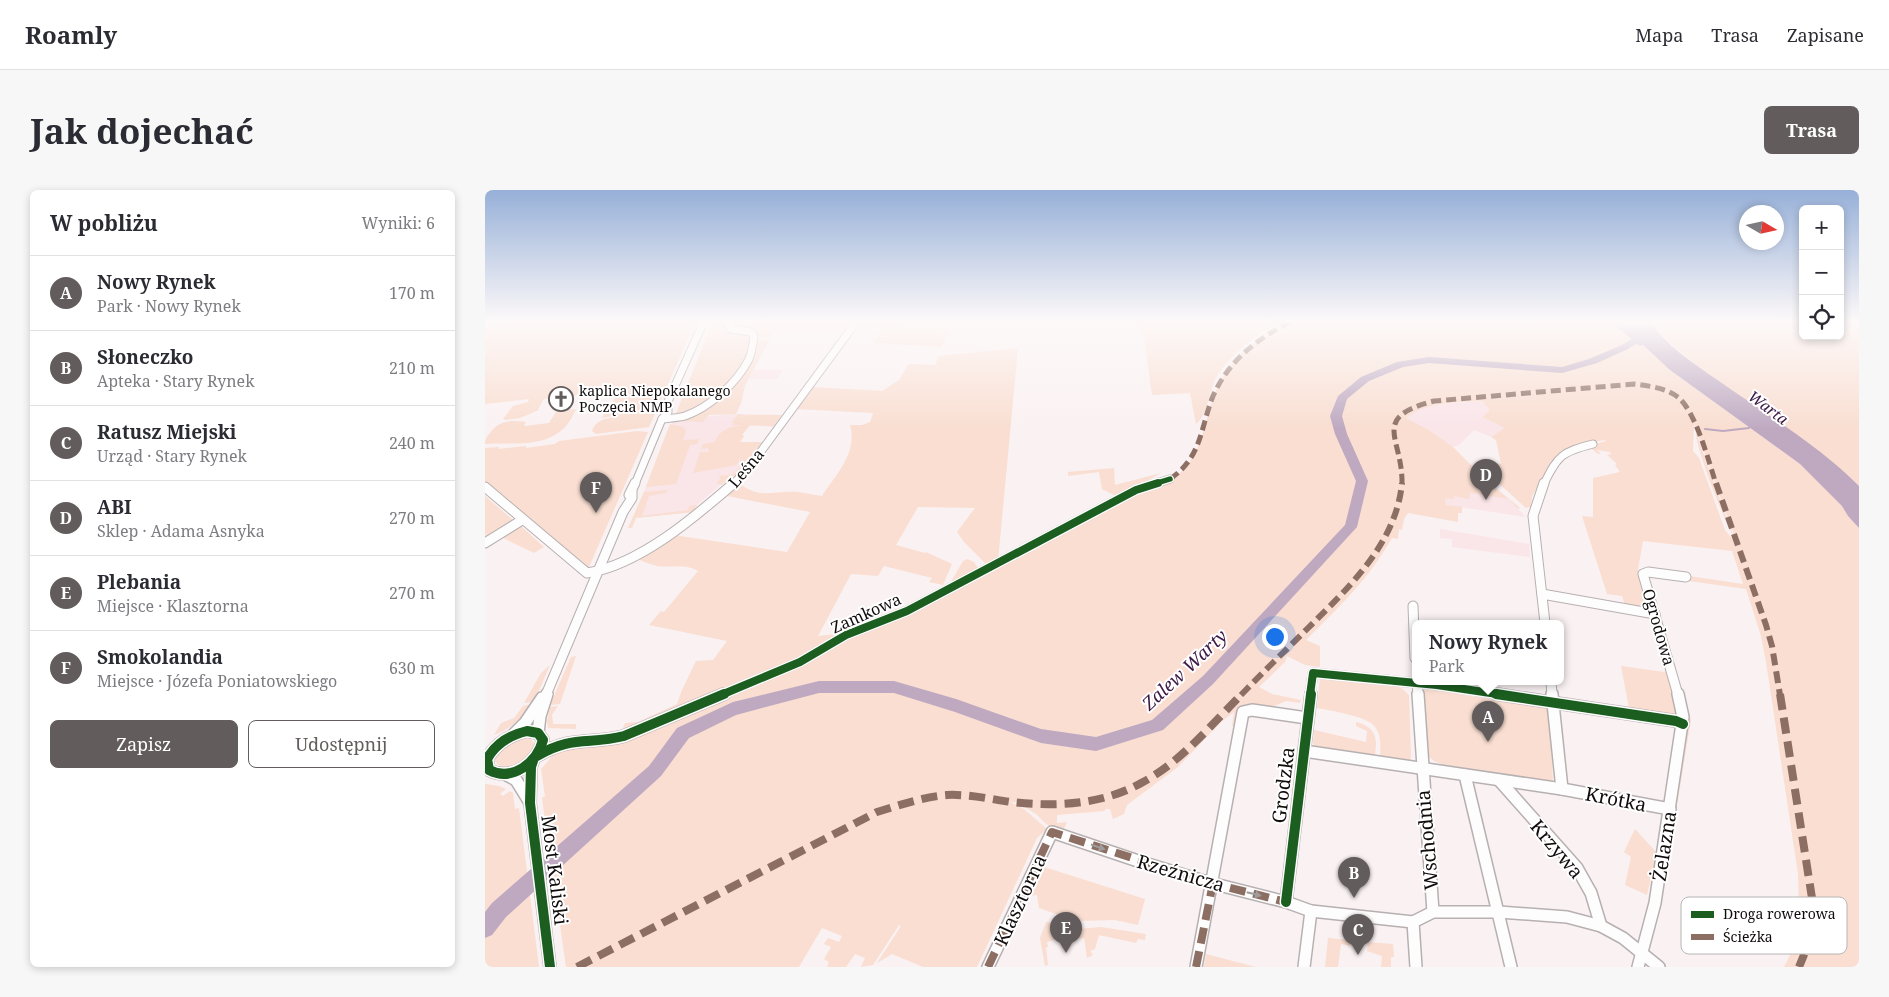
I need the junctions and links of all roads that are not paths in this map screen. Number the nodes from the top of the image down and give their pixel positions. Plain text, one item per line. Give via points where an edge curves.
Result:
1 (688, 357) edge
2 (749, 357) edge
3 (830, 357) edge
4 (662, 419) junction
5 (1593, 444) dead end
6 (1170, 479) dead end
7 (485, 487) edge
8 (522, 520) junction
9 (485, 542) edge
10 (597, 574) junction
11 (1686, 577) dead end
12 (1542, 594) junction
13 (1413, 606) dead end
14 (1655, 614) junction
15 (1414, 620) edge
16 (1545, 620) edge
17 (1412, 682) edge
18 (1417, 685) edge
19 (1437, 685) edge
20 (1552, 685) edge
21 (548, 689) junction
22 (1554, 703) junction
23 (1307, 718) junction
24 (1683, 724) junction
25 (513, 735) junction
26 (540, 736) junction
27 (500, 743) junction
28 (562, 743) junction
29 (485, 744) edge
30 (1304, 751) junction
31 (535, 758) junction
32 (486, 759) edge
33 (1422, 768) junction
34 (505, 774) junction
35 (1465, 775) junction
36 (1499, 780) junction
37 (1562, 789) junction
38 (530, 803) junction
39 (1670, 809) junction
40 (1052, 832) joint
41 (1213, 883) junction
42 (1286, 902) junction
43 (1311, 911) junction
44 (1433, 912) junction
45 (1499, 912) junction
46 (1413, 922) junction
47 (1601, 926) junction
48 (1643, 954) junction
49 (550, 967) edge
50 (988, 967) edge
51 (1196, 967) edge
52 (1304, 967) edge
53 (1416, 967) edge
54 (1511, 967) edge
55 (1638, 967) edge
56 (1659, 967) edge

1 - 4 street via 667,414
2 - 4 street via 727,387 699,410
3 - 10 street, Leśna via 734,484 705,509 646,548
4 - 10 street via 631,500
5 - 12 street via 1573,449 1559,458 1535,504 1533,516
6 - 28 street, Zamkowa via 1135,490 987,570 907,611 847,635 801,662 613,739
7 - 8 street
8 - 9 street
8 - 10 street via 587,574
10 - 21 street
11 - 14 street, Ogrodowa via 1643,572
12 - 14 street
12 - 16 street
13 - 15 street
14 - 24 street, Ogrodowa via 1682,706
17 - 23 street, Grodzka via 1313,672
18 - 33 street
19 - 22 street
20 - 22 street
21 - 25 street
21 - 26 street via 540,716
22 - 24 street
22 - 37 street
23 - 30 street, Grodzka
23 - 41 street via 1252,710 1243,712
24 - 39 street, Żelazna
25 - 26 street, Zamkowa via 527,731
25 - 27 street
26 - 28 street, Zamkowa
26 - 31 street via 542,746
27 - 29 street
27 - 32 street
28 - 31 street, Zamkowa
30 - 33 street
30 - 42 street, Grodzka
31 - 34 street via 517,771
31 - 38 street via 531,767
32 - 34 street via 489,770
33 - 35 street
33 - 44 street, Wschodnia
34 - 38 street via 516,780
35 - 36 street
35 - 45 street
36 - 37 street
36 - 47 street, Krzywa via 1580,873 1590,891
37 - 39 street, Krótka
38 - 49 street, Most Kaliski
39 - 48 street, Żelazna via 1652,920
40 -> 41 street, Rzeźnicza
40 - 50 street, Klasztorna
41 -> 42 street, Rzeźnicza
41 - 51 street
42 - 43 street, Rzeźnicza
43 - 46 street, Rzeźnicza
43 - 52 street
44 - 45 street
44 - 46 street
45 - 47 street via 1567,917
45 - 54 street
46 - 53 street
47 - 48 street
48 - 55 street, Żelazna
48 - 56 street

